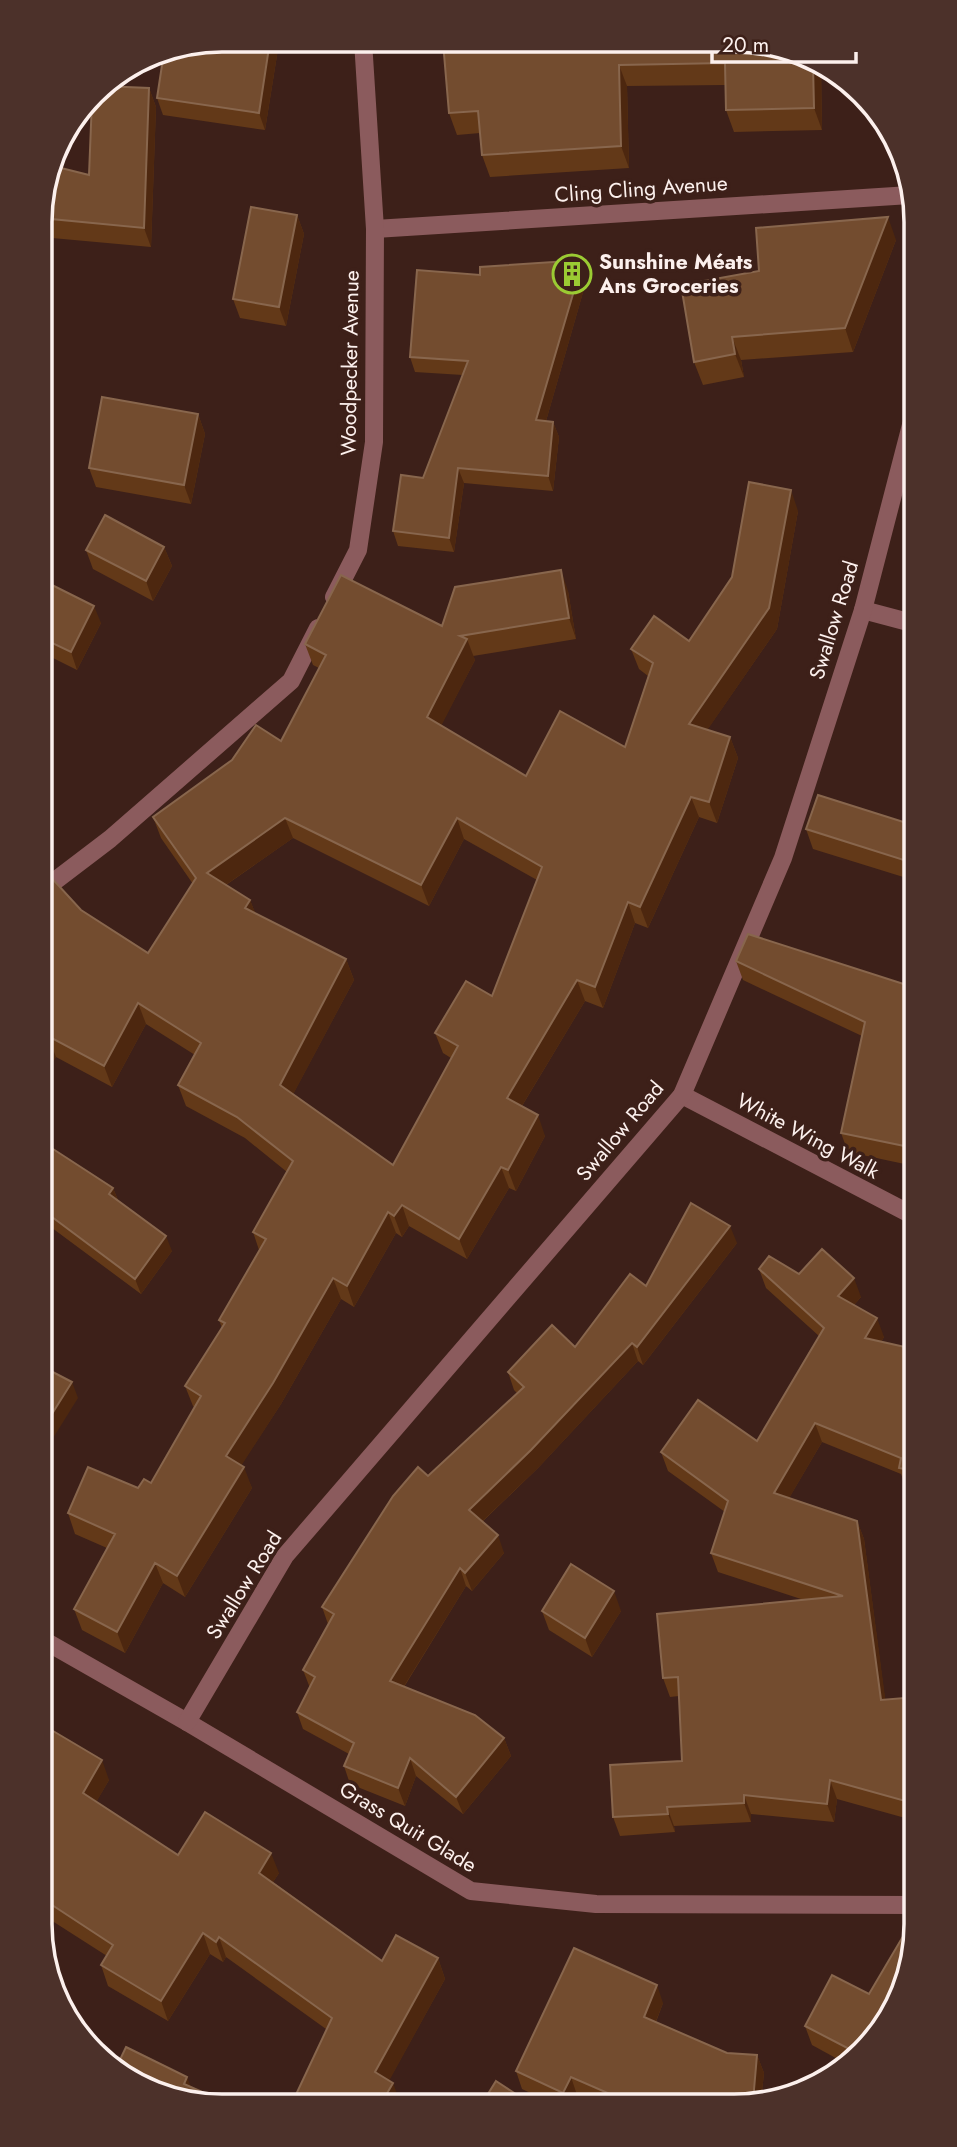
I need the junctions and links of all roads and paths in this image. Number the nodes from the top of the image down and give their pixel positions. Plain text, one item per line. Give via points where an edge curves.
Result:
1 (364, 52) edge
2 (902, 196) edge
3 (375, 229) junction
4 (904, 452) edge
5 (863, 610) junction
6 (904, 620) edge
7 (53, 883) edge
8 (682, 1096) junction
9 (904, 1211) edge
10 (52, 1645) edge
11 (187, 1722) junction
12 (904, 1905) edge

1 - 3 street, Woodpecker Avenue
2 - 3 street, Cling Cling Avenue
3 - 7 street, Woodpecker Avenue via 374,442 358,550 291,681 110,839
4 - 5 street, Swallow Road
5 - 6 street
5 - 8 street, Swallow Road via 783,858
8 - 9 street, White Wing Walk
8 - 11 street, Swallow Road via 285,1556
10 - 11 street, Grass Quit Glade
11 - 12 street, Grass Quit Glade via 471,1891 596,1904

